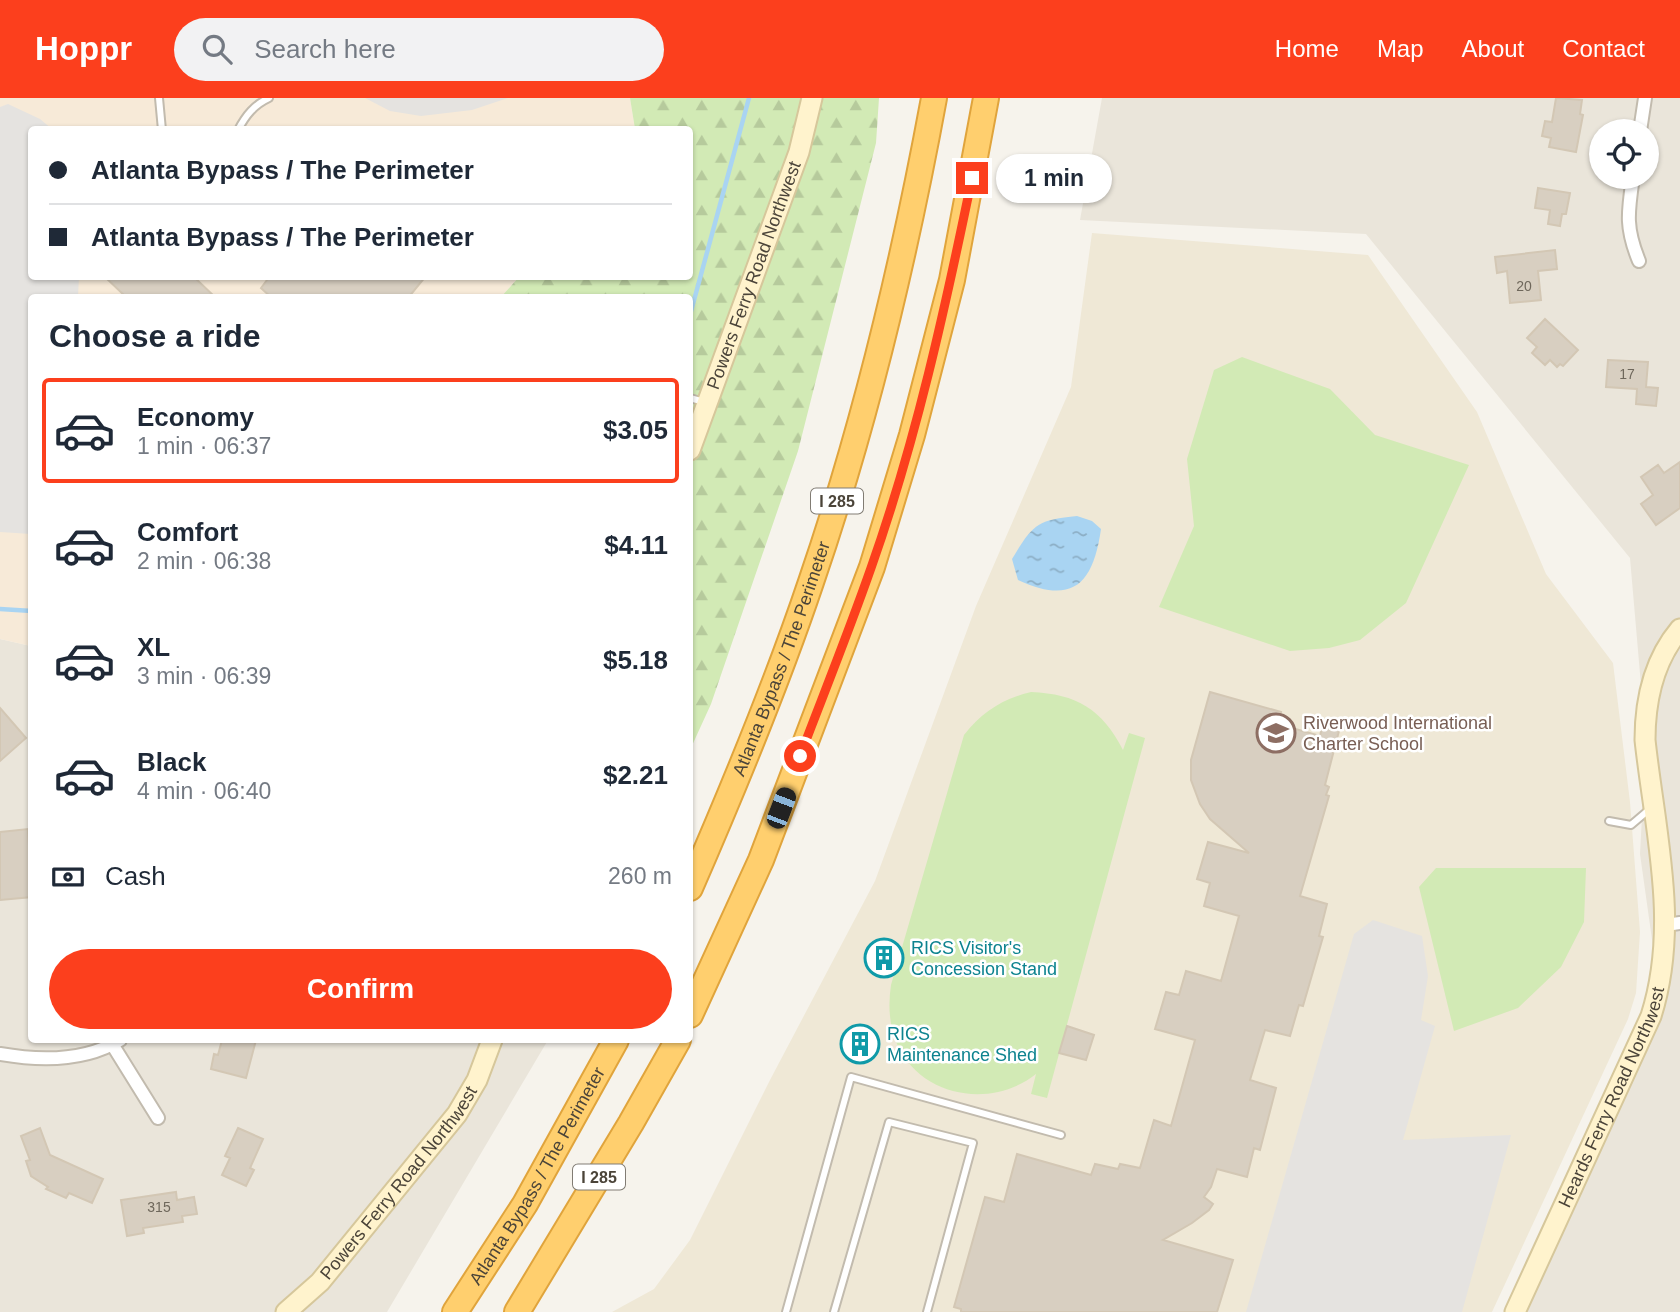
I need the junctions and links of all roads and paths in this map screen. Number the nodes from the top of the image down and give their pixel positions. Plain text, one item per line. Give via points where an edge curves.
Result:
1 (159, 98) edge
2 (269, 98) edge
3 (812, 98) edge
4 (934, 98) edge
5 (986, 98) edge
6 (1644, 98) edge
7 (1641, 119) edge
8 (162, 126) edge
9 (240, 126) edge
10 (1631, 189) edge
11 (1639, 261) dead end
12 (698, 400) edge
13 (693, 431) edge
14 (1680, 629) edge
15 (1652, 807) junction
16 (1609, 821) dead end
17 (693, 881) edge
18 (1673, 924) edge
19 (693, 1008) edge
20 (114, 1043) edge
21 (117, 1043) edge
22 (491, 1043) edge
23 (614, 1043) edge
24 (676, 1043) edge
25 (0, 1054) edge
26 (158, 1118) dead end
27 (1061, 1135) dead end
28 (286, 1312) edge
29 (455, 1312) edge
30 (517, 1312) edge
31 (786, 1312) edge
32 (834, 1312) edge
33 (926, 1312) edge
34 (1515, 1312) edge

1 - 8 lane
2 - 9 lane via 259,102
3 - 12 street, Powers Ferry Road Northwest via 799,152
4 - 17 highway, Atlanta Bypass / The Perimeter / I 285 via 863,416 812,580 745,760
5 - 19 highway, I 285 via 948,293 872,566 761,860
6 - 7 street
10 - 11 street via 1630,239
12 - 13 street, Powers Ferry Road Northwest
14 - 15 street, Heards Ferry Road Northwest via 1648,694 1645,740
15 - 16 lane via 1631,825
15 - 18 street, Heards Ferry Road Northwest
18 - 34 street, Heards Ferry Road Northwest via 1651,1016
20 - 25 street via 58,1059
21 - 26 street
22 - 28 street, Powers Ferry Road Northwest via 457,1114 320,1282
23 - 29 highway, Atlanta Bypass / The Perimeter / I 285 via 525,1204
24 - 30 highway, I 285
27 - 31 lane via 851,1077
32 - 33 lane via 889,1122 973,1143

